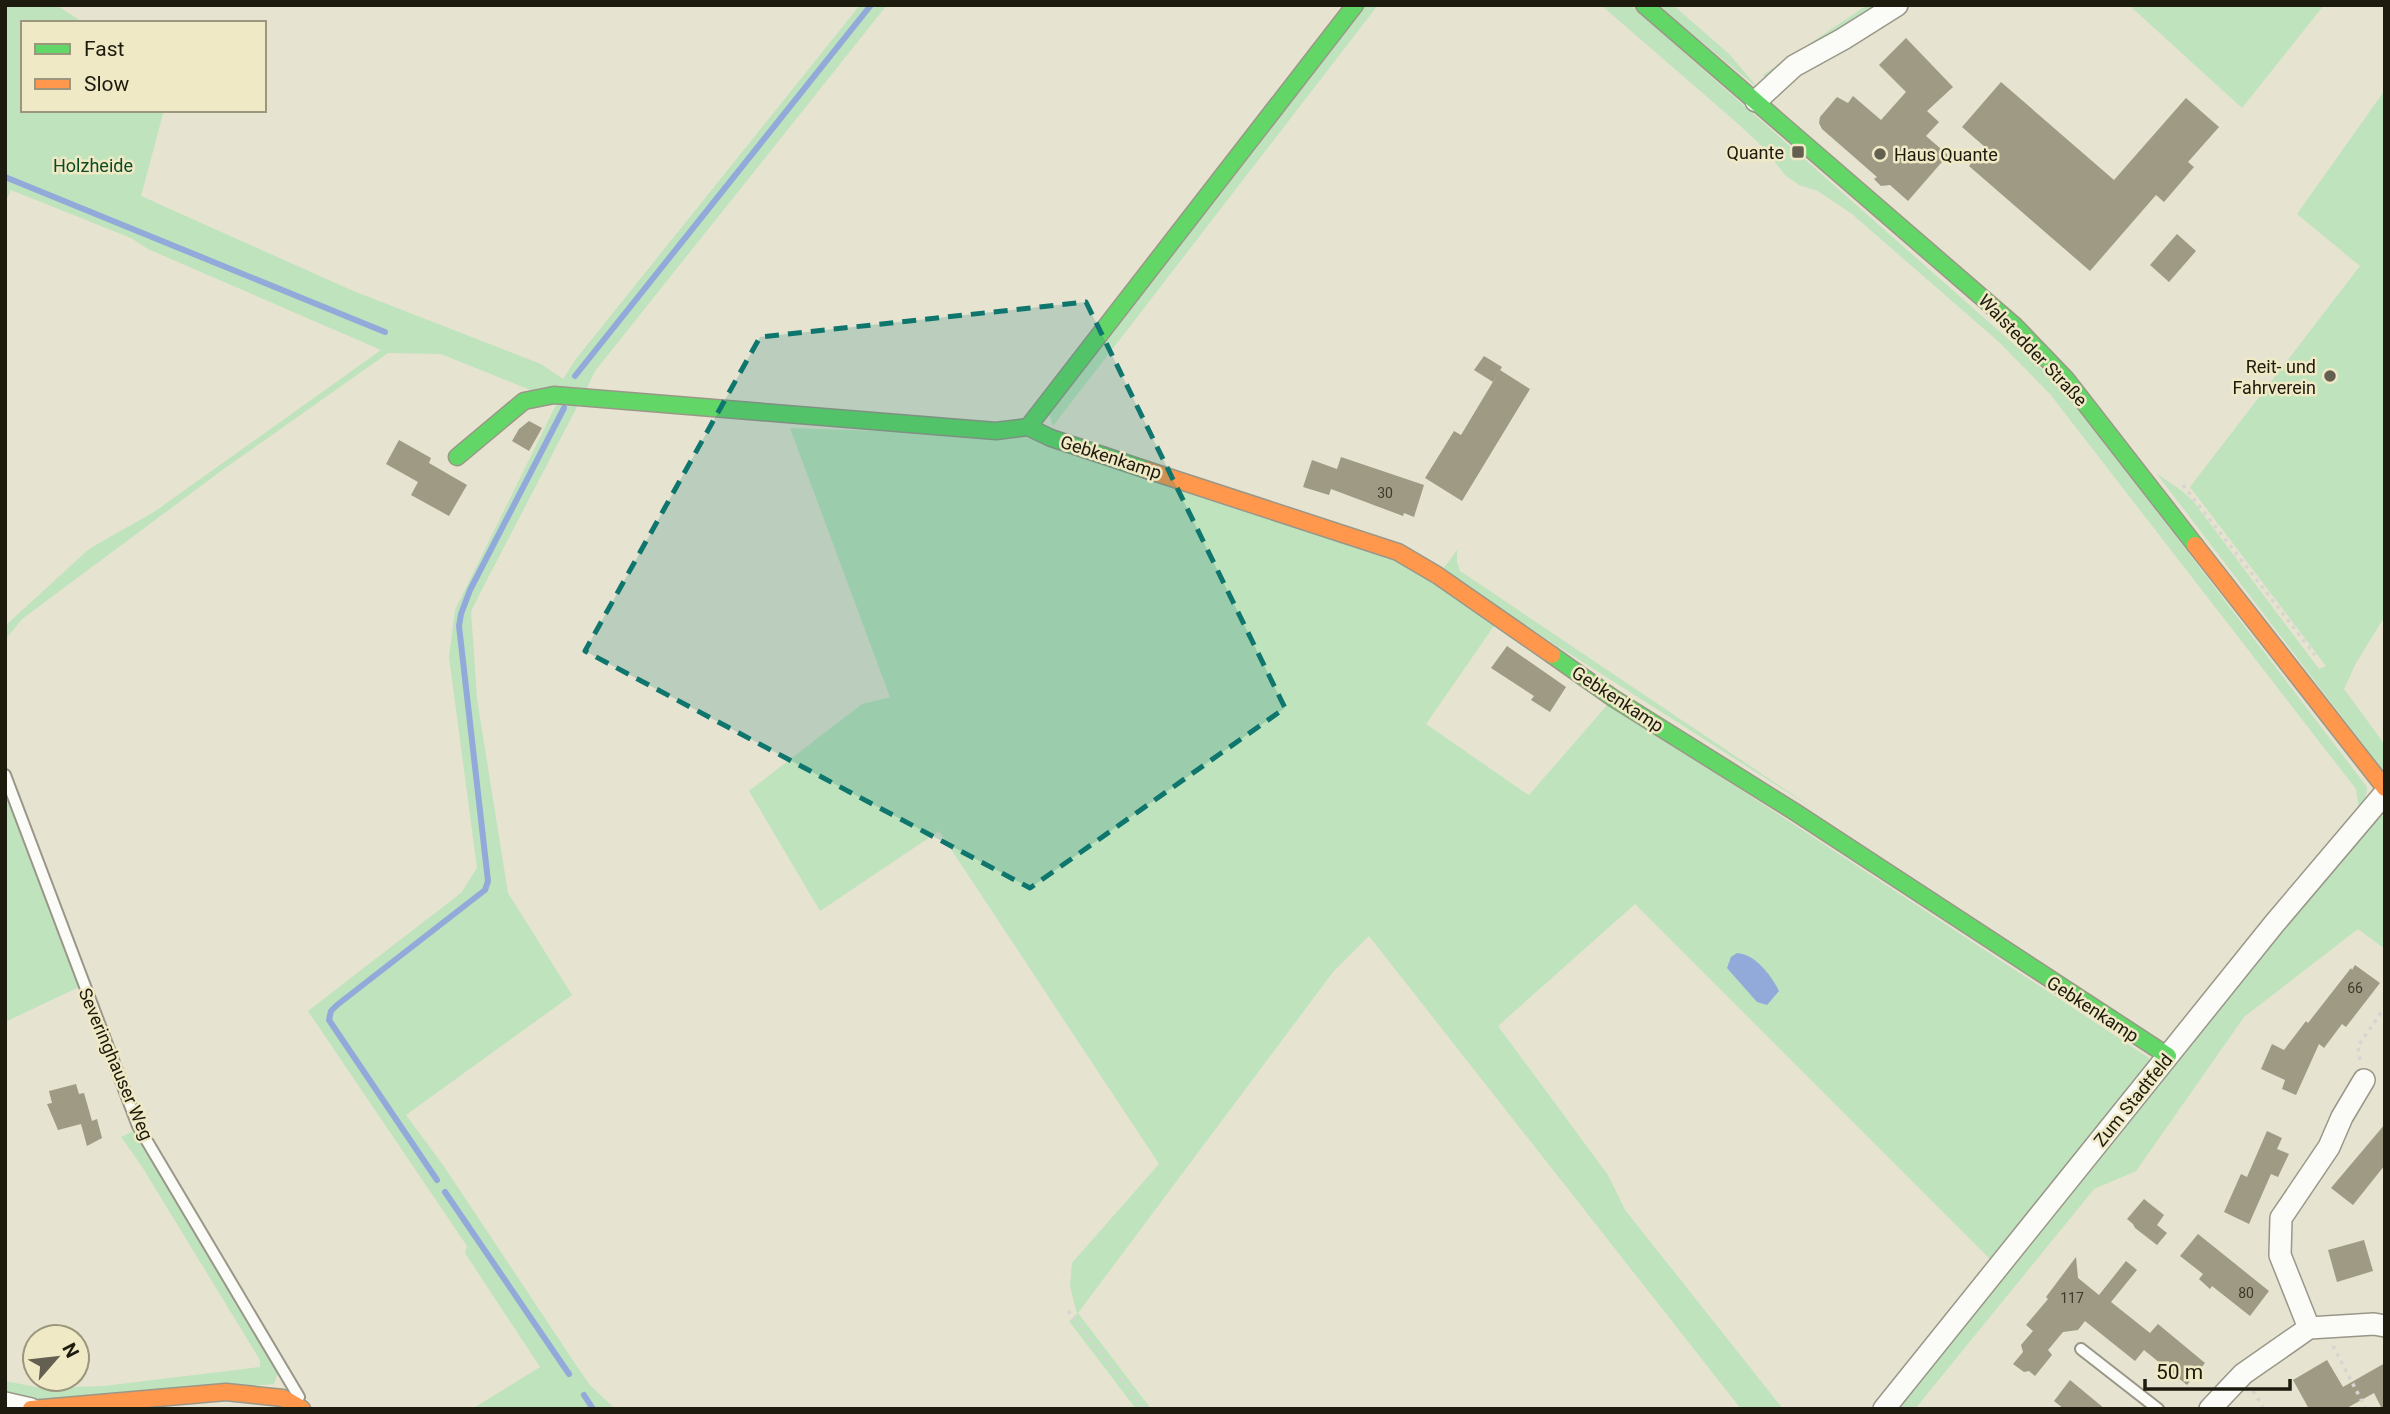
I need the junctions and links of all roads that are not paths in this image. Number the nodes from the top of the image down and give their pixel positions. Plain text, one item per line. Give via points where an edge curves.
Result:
1 (1355, 5) edge
2 (1644, 5) edge
3 (1897, 5) edge
4 (1756, 101) junction
5 (1028, 427) junction
6 (457, 457) dead end
7 (5, 775) edge
8 (2385, 790) edge
9 (2168, 1056) junction
10 (2364, 1080) road end
11 (2385, 1326) edge
12 (2315, 1327) junction
13 (2081, 1349) dead end
14 (5, 1403) edge
15 (31, 1409) edge
16 (304, 1409) edge
17 (1884, 1409) edge
18 (2158, 1409) edge
19 (2210, 1409) edge

1 - 5 street
2 - 4 street, Walstedder Straße
3 - 4 street via 1794,66
4 - 8 street, Walstedder Straße via 2015,326 2066,379
5 - 6 street, Gebkenkamp via 996,431 554,395 524,401
5 - 9 street, Gebkenkamp via 1398,552 1612,698
7 - 16 lane, Severinghauser Weg via 138,1126
8 - 9 street, Zum Stadtfeld
9 - 17 street, Zum Stadtfeld
10 - 12 street via 2329,1147 2281,1217 2280,1255
11 - 12 street
12 - 19 street via 2243,1374
13 - 18 lane
14 - 15 street, Severinghauser Weg
15 - 16 street, Severinghauser Weg via 226,1392 283,1398

